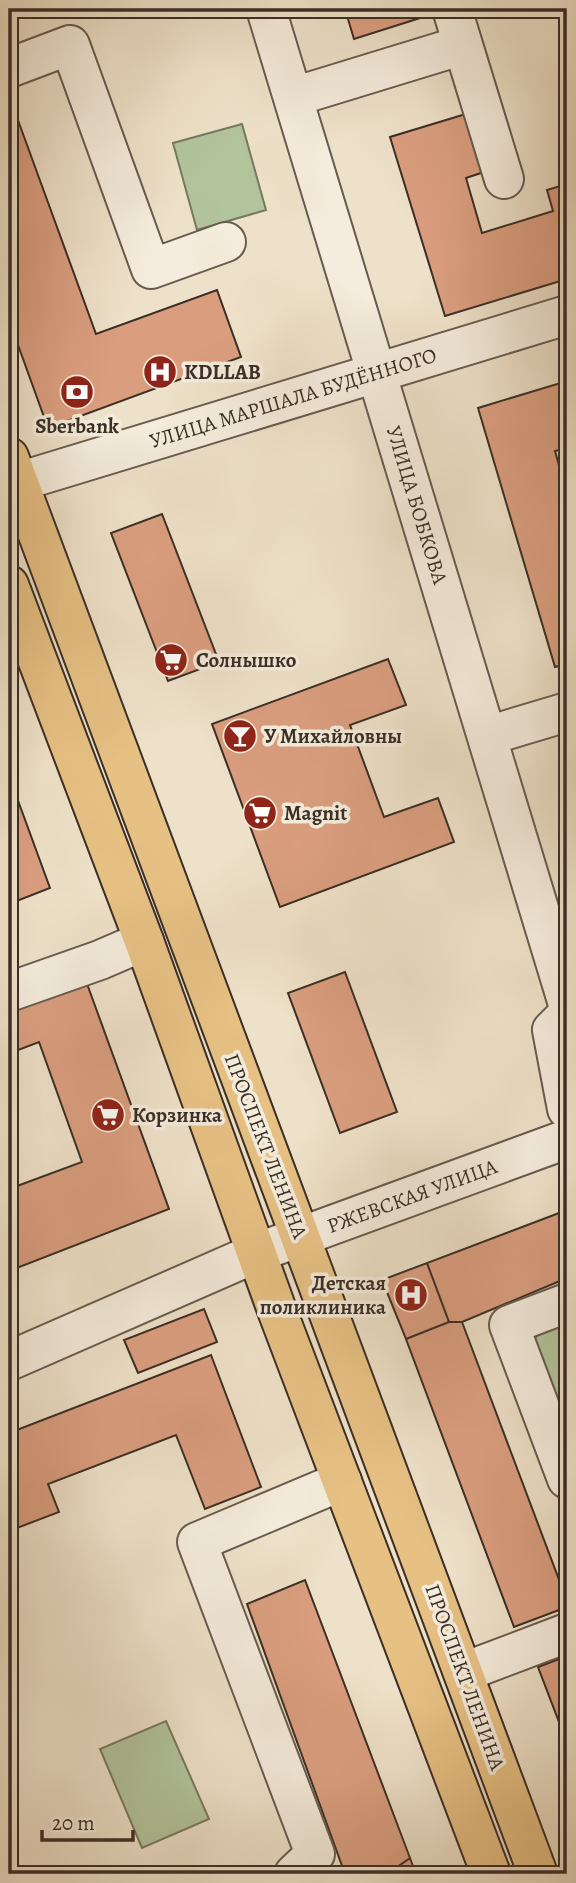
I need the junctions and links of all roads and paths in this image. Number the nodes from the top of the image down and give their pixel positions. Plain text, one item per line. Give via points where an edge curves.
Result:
1 (266, 9) edge
2 (452, 9) edge
3 (463, 45) junction
4 (9, 68) edge
5 (293, 97) junction
6 (504, 179) dead end
7 (226, 242) dead end
8 (567, 315) edge
9 (377, 372) junction
10 (13, 470) edge
11 (9, 585) edge
12 (567, 712) edge
13 (487, 736) junction
14 (144, 941) junction
15 (9, 992) edge
16 (567, 1000) edge
17 (567, 1015) edge
18 (567, 1109) edge
19 (567, 1139) edge
20 (301, 1237) junction
21 (256, 1254) junction
22 (567, 1303) edge
23 (9, 1361) edge
24 (567, 1479) edge
25 (342, 1481) junction
26 (567, 1633) edge
27 (464, 1672) junction
28 (294, 1874) edge
29 (491, 1874) edge
30 (538, 1874) edge

1 - 5 street, УЛИЦА БОБКОВА
2 - 3 street
3 - 5 street
3 - 6 street
4 - 7 street via 70,46 151,269
5 - 9 street, УЛИЦА БОБКОВА
8 - 9 street, УЛИЦА МАРШАЛА БУДЁННОГО
9 - 10 street, УЛИЦА МАРШАЛА БУДЁННОГО
9 - 13 street, УЛИЦА БОБКОВА
10 - 20 main road, ПРОСПЕКТ ЛЕНИНА
11 - 14 main road, ПРОСПЕКТ ЛЕНИНА
12 - 13 street
13 - 16 street, УЛИЦА БОБКОВА
14 - 15 street
14 - 21 main road, ПРОСПЕКТ ЛЕНИНА
17 - 18 street via 552,1030
19 - 20 street, РЖЕВСКАЯ УЛИЦА
20 - 21 street, РЖЕВСКАЯ УЛИЦА
20 - 27 main road, ПРОСПЕКТ ЛЕНИНА
21 - 23 street, РЖЕВСКАЯ УЛИЦА
21 - 25 main road, ПРОСПЕКТ ЛЕНИНА
22 - 24 street via 509,1325
25 - 28 street via 197,1542 315,1854
25 - 29 main road, ПРОСПЕКТ ЛЕНИНА
26 - 27 street
27 - 30 main road, ПРОСПЕКТ ЛЕНИНА

